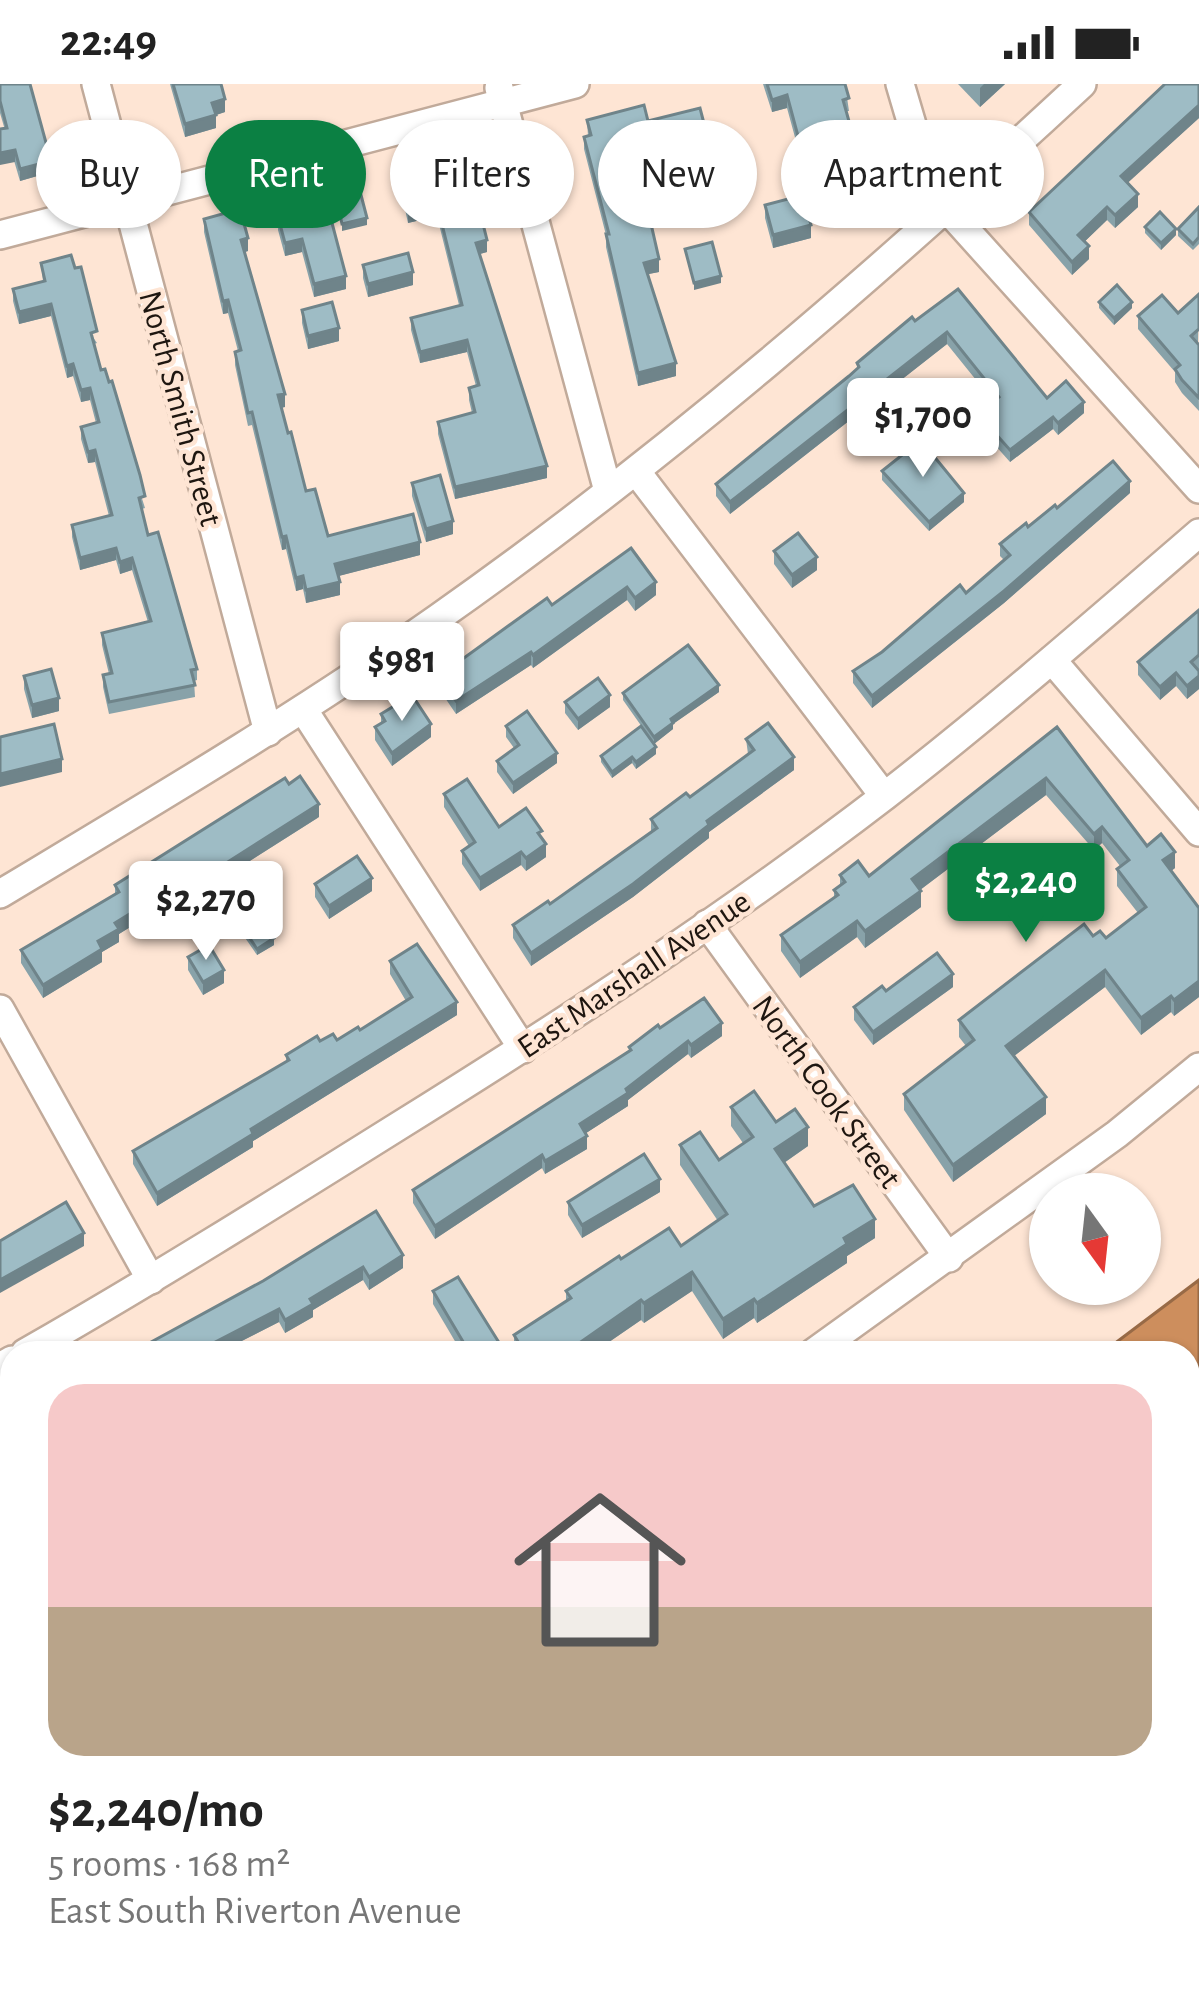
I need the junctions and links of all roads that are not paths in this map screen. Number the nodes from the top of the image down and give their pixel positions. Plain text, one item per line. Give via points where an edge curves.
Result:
1 (96, 84) edge
2 (575, 84) edge
3 (900, 84) edge
4 (1082, 84) edge
5 (500, 93) edge
6 (106, 120) edge
7 (911, 120) edge
8 (1043, 120) edge
9 (181, 186) edge
10 (36, 225) edge
11 (135, 228) edge
12 (925, 228) edge
13 (964, 228) edge
14 (0, 235) edge
15 (636, 471) junction
16 (1199, 489) edge
17 (608, 491) junction
18 (1199, 533) edge
19 (1052, 659) junction
20 (303, 709) junction
21 (268, 732) junction
22 (884, 796) junction
23 (1199, 832) edge
24 (0, 894) edge
25 (707, 924) junction
26 (0, 1009) edge
27 (523, 1049) junction
28 (1199, 1067) edge
29 (949, 1258) junction
30 (151, 1280) junction
31 (46, 1341) edge
32 (829, 1341) edge

1 - 6 street, North Smith Street
2 - 5 street
3 - 7 street
4 - 8 street
5 - 9 street
5 - 17 street
10 - 14 street
11 - 21 street, North Smith Street
12 - 15 street
13 - 16 street
15 - 17 street
15 - 22 street
17 - 20 street
18 - 19 street, East Marshall Avenue
19 - 22 street, East Marshall Avenue
19 - 23 street
20 - 21 street
20 - 27 street
21 - 24 street
22 - 25 street, East Marshall Avenue
25 - 27 street, East Marshall Avenue
25 - 29 street, North Cook Street
26 - 30 street
27 - 30 street, East Marshall Avenue
28 - 29 street
29 - 32 street
30 - 31 street, East Marshall Avenue

